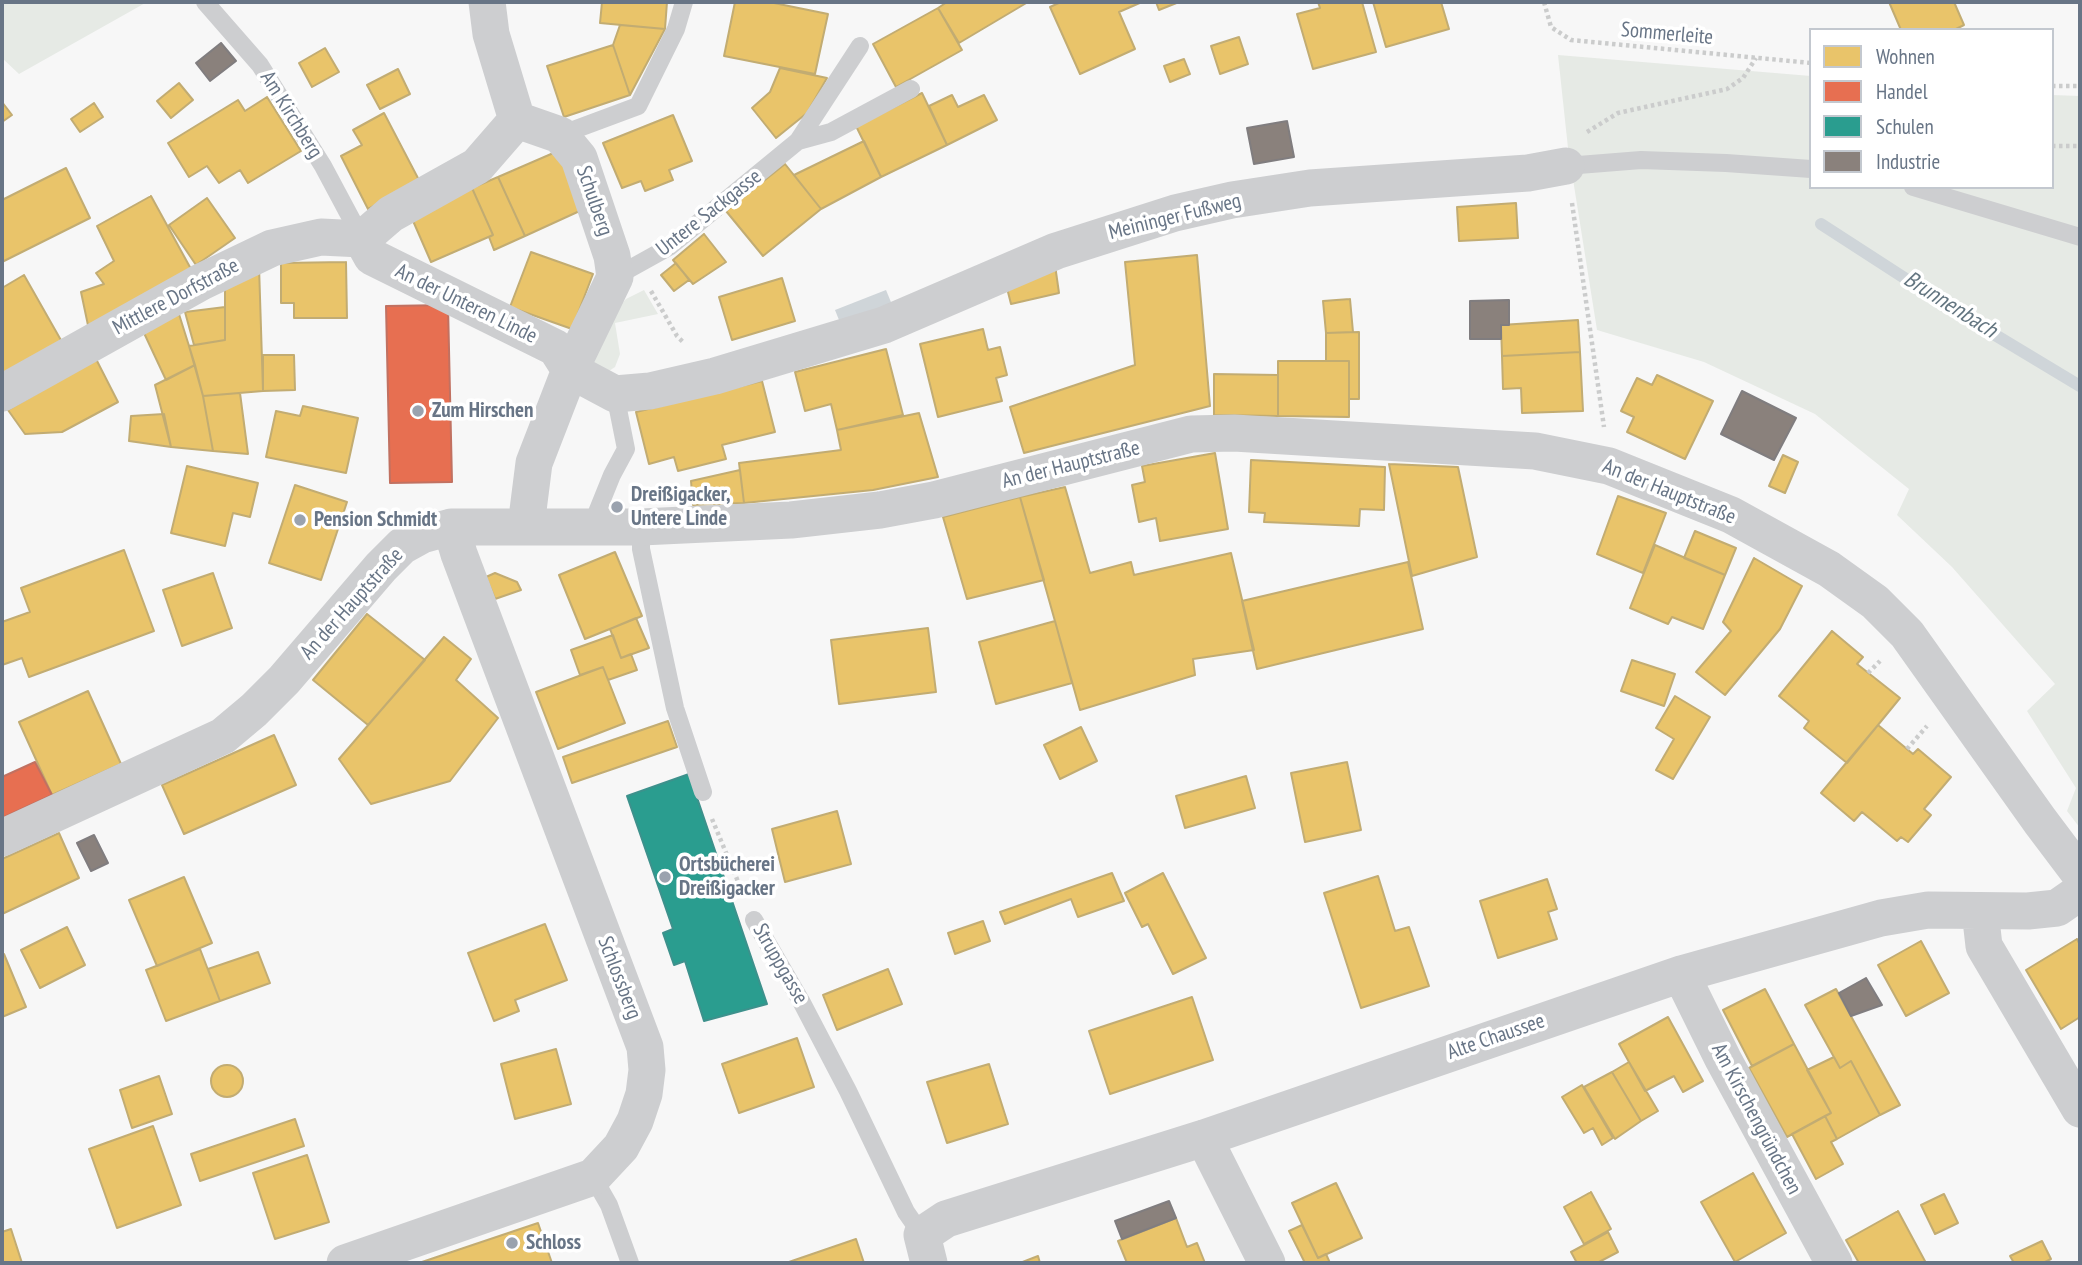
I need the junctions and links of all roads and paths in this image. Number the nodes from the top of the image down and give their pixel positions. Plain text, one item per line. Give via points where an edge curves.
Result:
1 (205, 2) edge
2 (487, 2) edge
3 (684, 2) edge
4 (1544, 2) edge
5 (860, 46) dead end
6 (1756, 58) junction
7 (1809, 63) edge
8 (2054, 86) edge
9 (2080, 86) edge
10 (911, 89) dead end
11 (517, 120) junction
12 (560, 135) junction
13 (798, 141) junction
14 (2054, 146) edge
15 (2080, 146) edge
16 (1566, 166) junction
17 (1809, 169) edge
18 (1920, 189) edge
19 (2080, 237) edge
20 (362, 239) junction
21 (615, 278) junction
22 (650, 289) dead end
23 (677, 336) dead end
24 (570, 370) junction
25 (2, 393) edge
26 (615, 394) junction
27 (1609, 466) junction
28 (526, 526) junction
29 (451, 527) junction
30 (591, 527) junction
31 (641, 527) junction
32 (703, 792) joint
33 (2, 838) edge
34 (2080, 874) edge
35 (2080, 892) edge
36 (1980, 911) junction
37 (754, 920) joint
38 (1681, 974) junction
39 (2080, 1109) edge
40 (1204, 1138) junction
41 (593, 1177) junction
42 (925, 1249) edge
43 (345, 1263) edge
44 (630, 1263) edge
45 (1268, 1263) edge
46 (1834, 1263) edge

1 - 20 lane, Am Kirchberg via 260,65
2 - 11 street via 491,34
3 - 12 lane via 676,29 638,106
4 - 6 path, Sommerleite via 1551,27 1571,40
5 - 13 lane, Untere Sackgasse
6 - 7 path, Sommerleite
6 - 16 path via 1743,78 1727,89 1618,113 1579,136
8 - 9 path
10 - 13 lane, Untere Sackgasse via 831,132
11 - 12 street
11 - 20 street via 477,166 391,214
12 - 21 street, Schulberg via 579,158
13 - 21 lane, Untere Sackgasse via 670,247
14 - 15 path
16 - 17 lane, Meininger Fußweg via 1641,160
16 - 26 street, Meininger Fußweg via 1528,173 1310,187 1175,213 1056,251 884,325 715,376
16 - 27 path
18 - 19 lane
20 - 24 street, An der Unteren Linde via 372,257 556,348
20 - 25 street, Mittlere Dorfstraße via 321,237 272,248 201,282
21 - 24 street
22 - 23 path
24 - 26 street
24 - 28 street via 534,463
26 - 30 lane via 626,449
27 - 31 street, An der Hauptstraße via 1535,451 1191,434 880,510 791,520
27 - 34 street, An der Hauptstraße via 1731,515 1829,569 1875,602 1907,634
28 - 29 street, An der Hauptstraße
28 - 30 street, An der Hauptstraße
29 - 33 street, An der Hauptstraße via 422,534 402,546 284,680 223,736
29 - 41 street, Schlossberg via 645,1047 644,1094 635,1121 621,1147
30 - 31 street, An der Hauptstraße
31 - 32 lane via 641,549 675,708
32 - 37 path, Struppgasse
35 - 36 street, Alte Chaussee via 2057,908
36 - 38 street, Alte Chaussee via 1928,910 1881,918
36 - 39 street via 1984,946
37 - 42 lane, Struppgasse via 802,1001
38 - 40 street, Alte Chaussee
38 - 46 street, Am Kirschengründchen
40 - 42 street, Alte Chaussee via 946,1219
40 - 45 street
41 - 43 street, Schlossberg
41 - 44 lane via 609,1205

